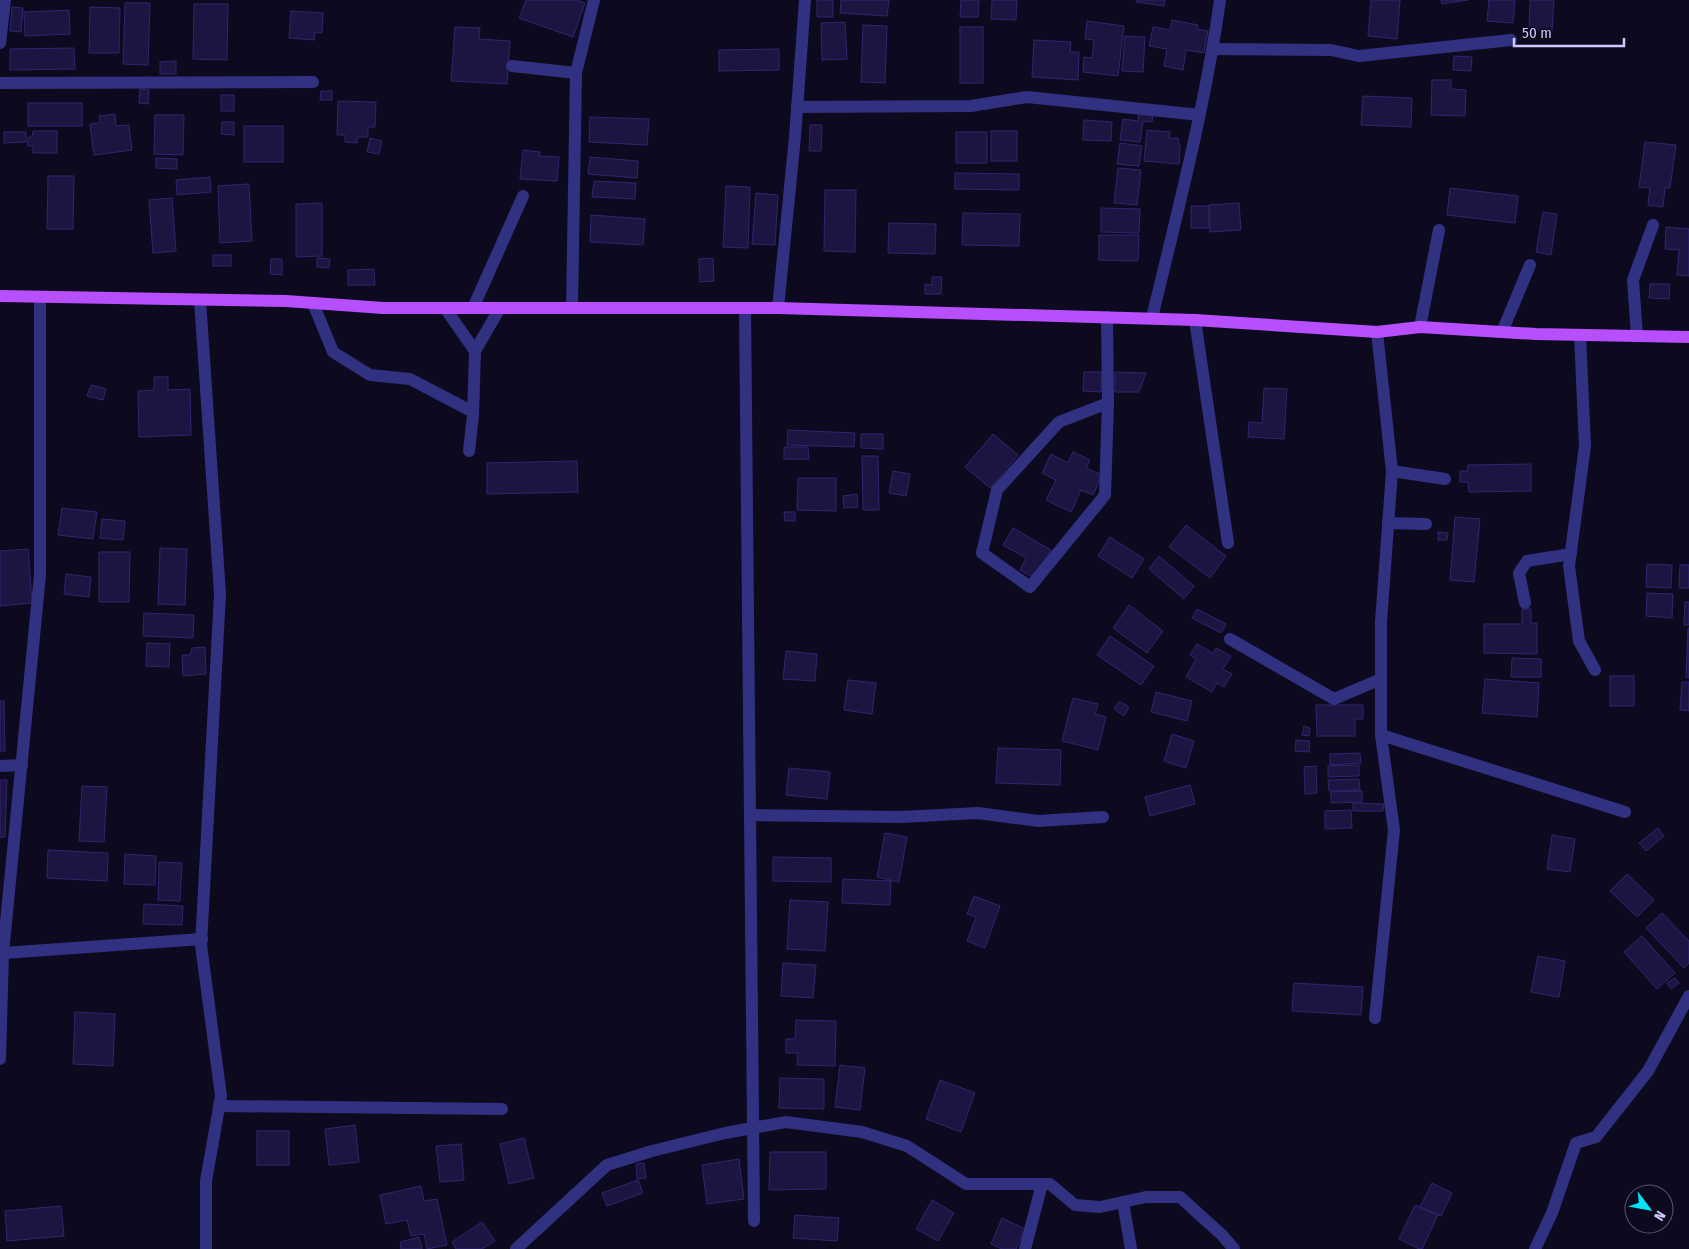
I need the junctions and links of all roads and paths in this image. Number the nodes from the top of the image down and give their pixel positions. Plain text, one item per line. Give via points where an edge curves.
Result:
1 (5, 0) edge
2 (594, 0) edge
3 (805, 0) edge
4 (1220, 0) edge
5 (1511, 40) dead end
6 (0, 43) edge
7 (1213, 49) junction
8 (512, 66) dead end
9 (576, 73) junction
10 (314, 82) dead end
11 (0, 83) edge
12 (797, 108) junction
13 (1200, 115) junction
14 (523, 196) dead end
15 (1653, 225) dead end
16 (1439, 230) dead end
17 (1530, 265) dead end
18 (0, 296) edge
19 (40, 297) junction
20 (200, 300) junction
21 (313, 303) junction
22 (445, 308) junction
23 (473, 308) junction
24 (500, 308) junction
25 (572, 308) junction
26 (745, 308) junction
27 (778, 308) junction
28 (1107, 317) junction
29 (1152, 318) junction
30 (1195, 320) junction
31 (1420, 327) junction
32 (1377, 332) junction
33 (1502, 332) junction
34 (1580, 335) junction
35 (1637, 336) junction
36 (1689, 337) edge
37 (475, 351) junction
38 (1108, 402) junction
39 (473, 412) junction
40 (469, 451) dead end
41 (1392, 470) junction
42 (1445, 479) dead end
43 (1388, 523) junction
44 (1426, 524) dead end
45 (1228, 543) dead end
46 (1571, 554) junction
47 (1525, 603) dead end
48 (1230, 639) dead end
49 (1595, 670) dead end
50 (1381, 679) junction
51 (1381, 735) junction
52 (22, 765) junction
53 (0, 766) edge
54 (1624, 812) dead end
55 (751, 815) junction
56 (1103, 817) dead end
57 (202, 939) junction
58 (3, 953) junction
59 (1689, 996) edge
60 (1375, 1018) dead end
61 (0, 1060) edge
62 (219, 1106) junction
63 (502, 1109) dead end
64 (754, 1128) junction
65 (1042, 1184) junction
66 (1123, 1202) junction
67 (754, 1221) dead end
68 (206, 1249) edge
69 (516, 1249) edge
70 (1025, 1249) edge
71 (1131, 1249) edge
72 (1234, 1249) edge
73 (1535, 1249) edge

1 - 6 street
2 - 9 street
3 - 12 street
4 - 7 street
5 - 7 street via 1359,56 1331,50
7 - 13 street
8 - 9 street
9 - 25 street
10 - 11 street
12 - 13 street via 971,106 1027,97
12 - 27 street
13 - 29 street
14 - 23 street
15 - 35 street via 1633,280
16 - 31 street
17 - 33 street
18 - 19 main road
19 - 20 main road
19 - 52 street via 40,575
20 - 21 main road
20 - 57 street via 220,594
21 - 22 main road
21 - 39 street via 333,352 370,375 410,379
22 - 23 main road
22 - 37 street
23 - 24 main road
24 - 25 main road
24 - 37 street
25 - 26 main road
26 - 27 main road
26 - 55 street
27 - 28 main road
28 - 29 main road
28 - 38 street
29 - 30 main road
30 - 32 main road
30 - 45 street
31 - 32 main road
31 - 33 main road
32 - 41 street
33 - 34 main road
34 - 35 main road
34 - 46 street via 1585,446
35 - 36 main road
37 - 39 street
38 - 38 street via 1105,495 1030,587 982,553 997,490 1059,422
39 - 40 street
41 - 42 street
41 - 43 street
43 - 44 street
43 - 50 street via 1381,622
46 - 47 street via 1527,561 1519,573
46 - 49 street via 1569,566 1578,641
48 - 50 street via 1334,699
50 - 51 street
51 - 54 street
51 - 60 street via 1394,830
52 - 53 street
52 - 58 street
55 - 56 street via 901,817 978,813 1038,822
55 - 64 street
57 - 58 street
57 - 62 street via 221,1096
58 - 61 street
59 - 73 street via 1648,1071 1596,1137 1576,1143 1552,1213
62 - 63 street
62 - 68 street via 206,1181
64 - 65 street via 786,1122 862,1132 907,1146 966,1184
64 - 67 street
64 - 69 street via 652,1150 607,1165
65 - 66 street via 1050,1184 1075,1206 1100,1207
65 - 70 street
66 - 71 street
66 - 72 street via 1146,1197 1180,1197

